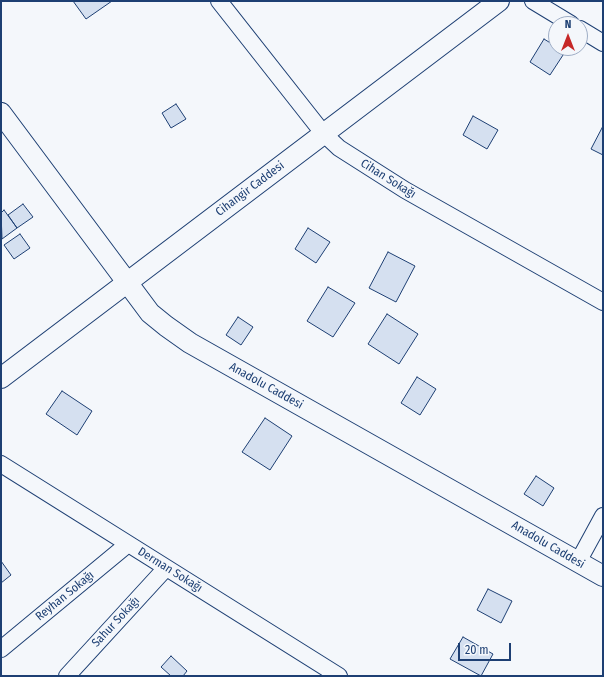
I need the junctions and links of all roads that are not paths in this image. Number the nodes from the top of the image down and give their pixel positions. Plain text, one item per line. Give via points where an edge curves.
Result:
1 (218, 1) edge
2 (500, 1) edge
3 (533, 1) edge
4 (558, 16) edge
5 (588, 34) edge
6 (603, 43) edge
7 (1, 113) edge
8 (323, 133) junction
9 (127, 282) junction
10 (603, 302) edge
11 (1, 378) edge
12 (1, 464) edge
13 (603, 516) edge
14 (128, 544) junction
15 (578, 562) junction
16 (166, 568) junction
17 (603, 576) edge
18 (1, 649) edge
19 (67, 676) edge
20 (339, 676) edge

1 - 8 street, Cihan Sokağı
2 - 8 street, Cihangir Caddesi
3 - 4 street
5 - 6 street
7 - 9 street, Anadolu Caddesi
8 - 9 street, Cihangir Caddesi
8 - 10 street, Cihan Sokağı via 339,148 405,190
9 - 11 street, Cihangir Caddesi
9 - 15 street, Anadolu Caddesi via 150,313 190,343
12 - 14 street, Derman Sokağı
13 - 15 street
14 - 16 street, Derman Sokağı
14 - 18 street, Reyhan Sokağı
15 - 17 street, Anadolu Caddesi
16 - 19 street, Sahur Sokağı
16 - 20 street, Derman Sokağı

